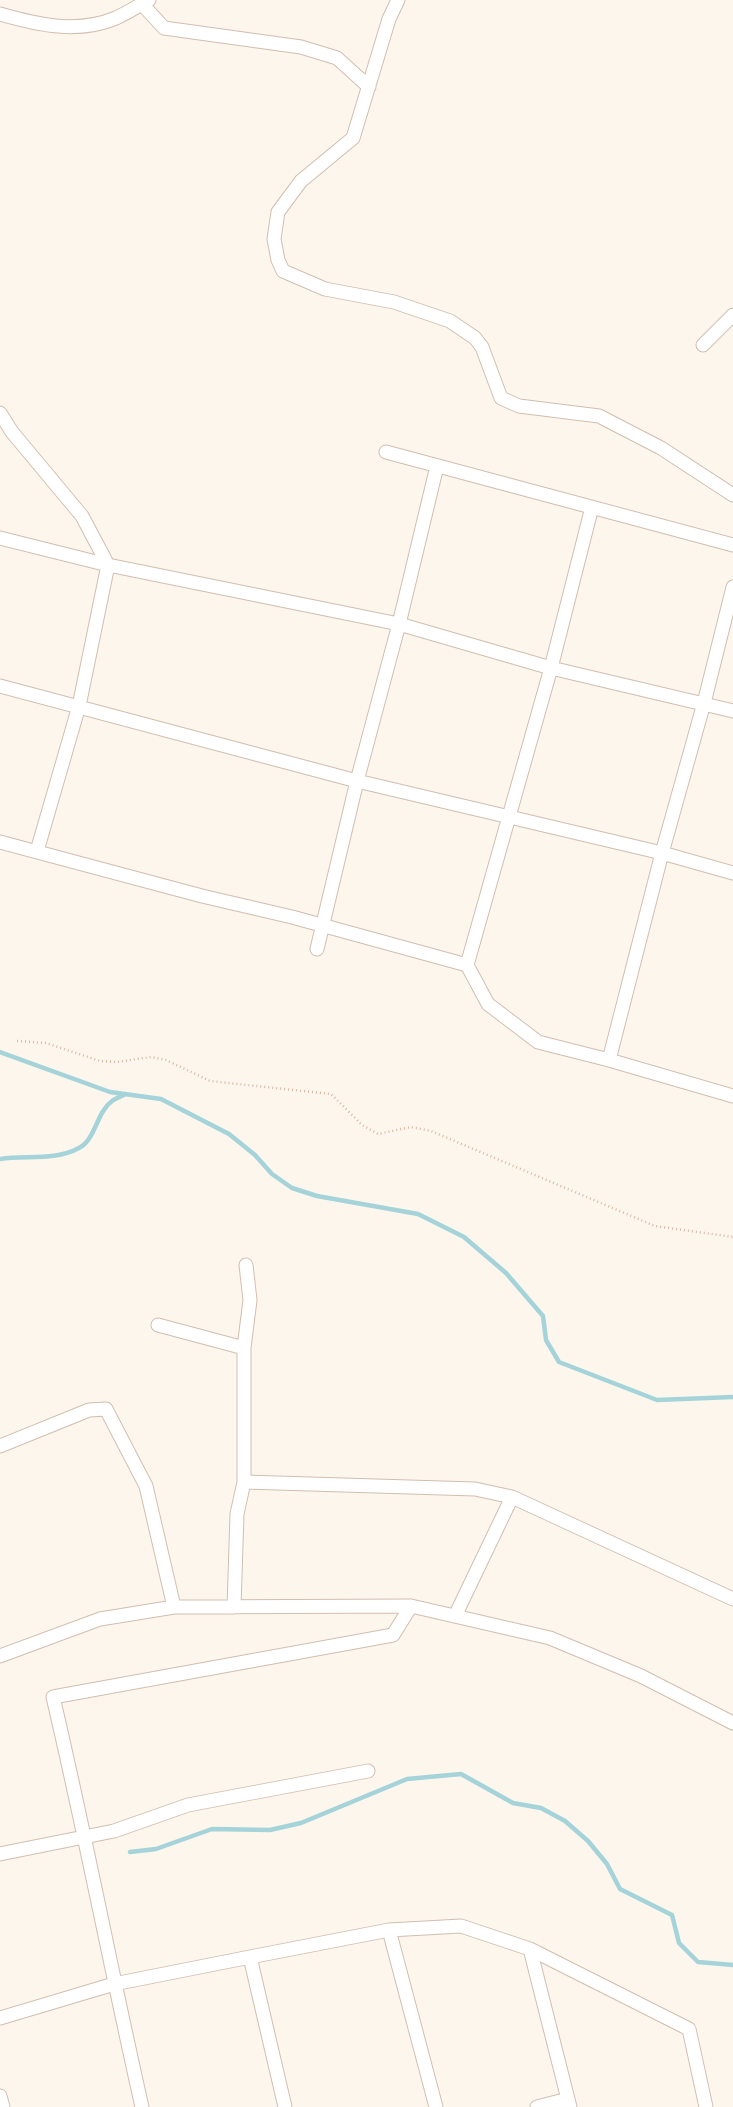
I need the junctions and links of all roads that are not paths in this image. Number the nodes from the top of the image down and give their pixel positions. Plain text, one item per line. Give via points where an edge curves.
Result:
1 (398, 0) edge
2 (145, 2) edge
3 (0, 14) edge
4 (369, 87) junction
5 (733, 315) edge
6 (703, 345) dead end
7 (0, 413) edge
8 (386, 452) dead end
9 (437, 466) junction
10 (733, 495) edge
11 (592, 507) junction
12 (0, 538) edge
13 (733, 545) edge
14 (108, 565) junction
15 (733, 587) edge
16 (399, 624) junction
17 (551, 668) junction
18 (0, 686) edge
19 (704, 703) junction
20 (79, 706) junction
21 (733, 711) edge
22 (357, 781) junction
23 (510, 817) junction
24 (0, 842) edge
25 (37, 851) junction
26 (662, 853) junction
27 (733, 873) edge
28 (322, 925) junction
29 (317, 949) dead end
30 (467, 965) junction
31 (608, 1060) junction
32 (733, 1096) edge
33 (246, 1265) dead end
34 (158, 1325) dead end
35 (244, 1348) junction
36 (0, 1446) edge
37 (244, 1482) junction
38 (512, 1496) junction
39 (733, 1599) edge
40 (411, 1606) junction
41 (174, 1607) junction
42 (234, 1607) junction
43 (455, 1616) junction
44 (0, 1656) edge
45 (733, 1723) edge
46 (368, 1771) dead end
47 (86, 1837) junction
48 (0, 1854) edge
49 (389, 1930) junction
50 (530, 1949) junction
51 (250, 1957) junction
52 (114, 1984) junction
53 (0, 2018) edge
54 (0, 2096) edge
55 (569, 2103) edge
56 (3, 2107) edge
57 (142, 2107) edge
58 (285, 2107) edge
59 (436, 2107) edge
60 (538, 2107) edge
61 (706, 2107) edge

1 - 4 street via 389,19
2 - 3 street via 115,18 76,27 49,26
2 - 4 street via 164,28 301,46 337,58
4 - 10 street via 353,138 301,181 278,212 274,239 283,271 325,289 394,302 450,321 475,338 482,348 501,398 519,406 599,416 661,448
5 - 6 street
7 - 14 street via 12,432 82,516
8 - 9 street
9 - 11 street
9 - 16 street
11 - 13 street
11 - 17 street
12 - 14 street
14 - 16 street
14 - 20 street
15 - 19 street
16 - 17 street
16 - 22 street
17 - 19 street
17 - 23 street
18 - 20 street
19 - 21 street
19 - 26 street
20 - 22 street
20 - 25 street
22 - 23 street
22 - 28 street
23 - 26 street
23 - 30 street
24 - 25 street
25 - 28 street via 202,896
26 - 27 street
26 - 31 street
28 - 29 street
28 - 30 street
30 - 31 street via 488,1004 538,1042
31 - 32 street
33 - 35 street via 250,1300
34 - 35 street
35 - 37 street
36 - 41 street via 89,1410 106,1409 146,1486
37 - 38 street via 475,1489
37 - 42 street via 237,1514
38 - 39 street
38 - 43 street
40 - 42 street
40 - 43 street
40 - 47 street via 393,1635 53,1697
41 - 42 street
41 - 44 street via 100,1619
43 - 45 street via 550,1638 641,1676
46 - 47 street via 188,1805 114,1831
47 - 48 street
47 - 52 street
49 - 50 street via 461,1926
49 - 51 street
49 - 59 street
50 - 55 street
50 - 61 street via 689,2029
51 - 52 street
51 - 58 street
52 - 53 street
52 - 57 street
54 - 56 street
55 - 60 street

